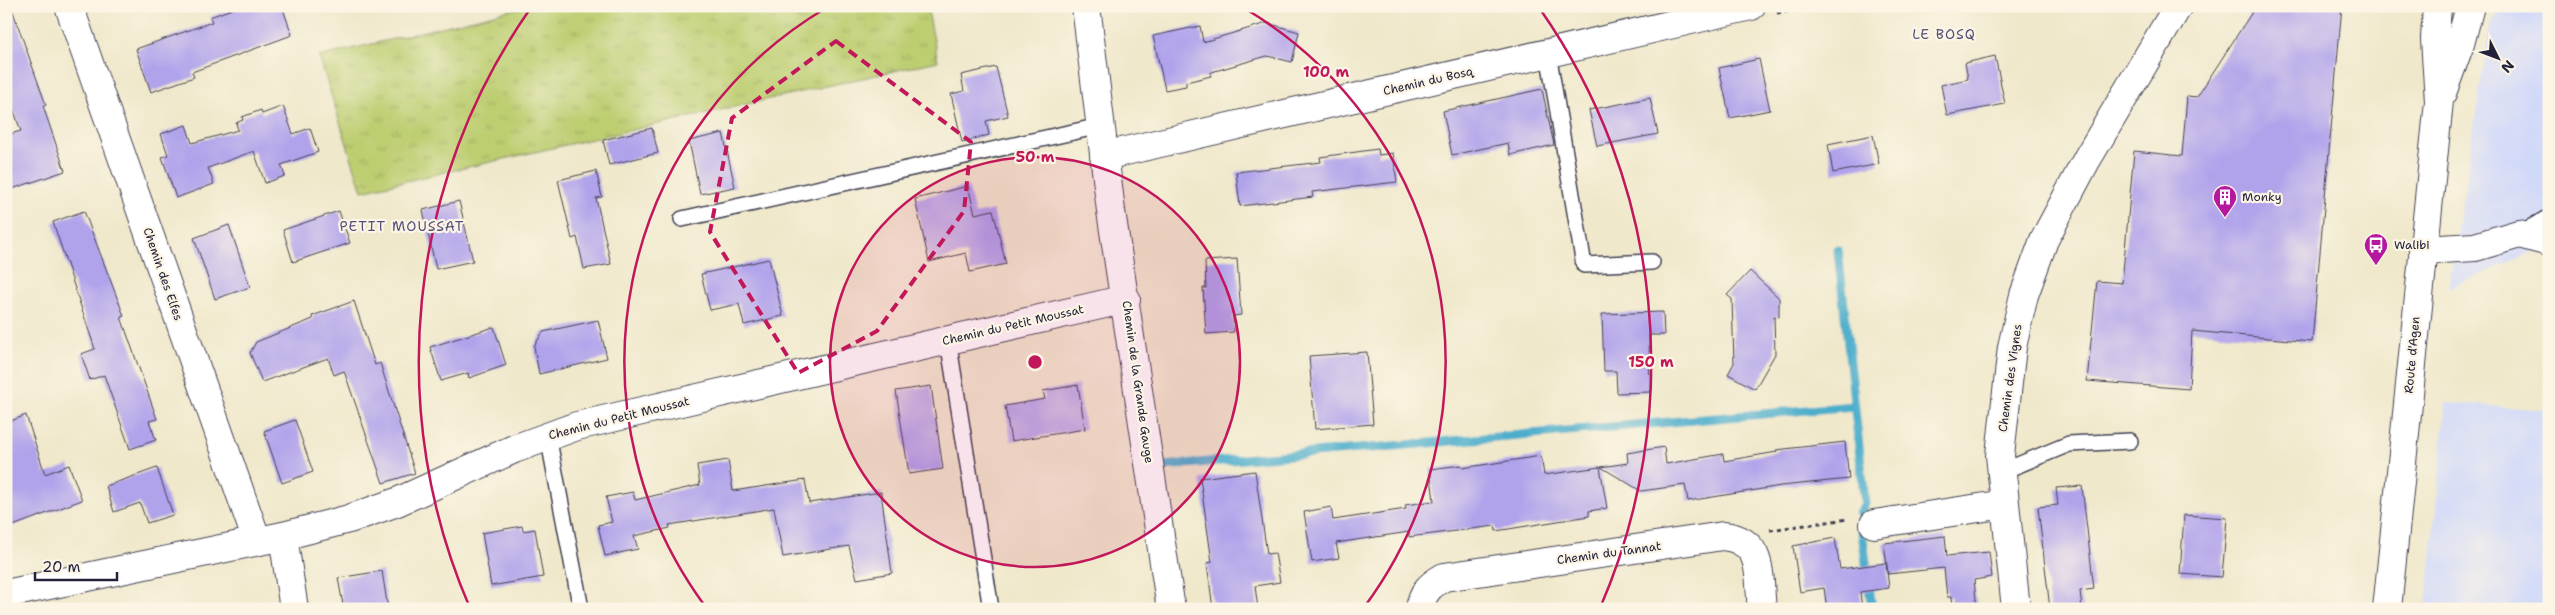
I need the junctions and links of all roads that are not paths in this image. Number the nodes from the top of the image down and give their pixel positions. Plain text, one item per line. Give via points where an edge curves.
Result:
1 (69, 6) edge
2 (1086, 6) edge
3 (1751, 6) edge
4 (2178, 6) edge
5 (2437, 6) edge
6 (2470, 6) edge
7 (1548, 53) junction
8 (2439, 101) junction
9 (1100, 126) junction
10 (1104, 156) junction
11 (2549, 218) edge
12 (682, 219) dead end
13 (2519, 234) junction
14 (2549, 242) edge
15 (2423, 250) junction
16 (1652, 262) dead end
17 (1126, 299) junction
18 (948, 340) junction
19 (548, 436) junction
20 (2130, 441) dead end
21 (2001, 472) junction
22 (2005, 504) junction
23 (1874, 524) road end
24 (283, 536) junction
25 (256, 541) junction
26 (6, 594) edge
27 (294, 609) edge
28 (581, 609) edge
29 (991, 609) edge
30 (1171, 609) edge
31 (1420, 609) edge
32 (1762, 609) edge
33 (2016, 609) edge
34 (2387, 609) edge

1 - 25 street, Chemin des Elfes
2 - 9 street, Chemin de la Grande Gauge
3 - 7 street, Chemin du Bosq
4 - 21 street, Chemin des Vignes via 2087,159 2044,240 2024,295 2012,347
5 - 8 street, Route d'Agen via 2435,39
6 - 8 street, Route d'Agen
7 - 10 street, Chemin du Bosq
7 - 16 lane via 1584,265
8 - 15 street, Route d'Agen
9 - 10 street, Chemin de la Grande Gauge
9 - 12 lane
10 - 17 street, Chemin de la Grande Gauge
11 - 13 lane
13 - 14 street
13 - 15 street via 2475,247
15 - 34 street, Route d'Agen
17 - 18 street, Chemin du Petit Moussat
17 - 30 street, Chemin de la Grande Gauge
18 - 19 street, Chemin du Petit Moussat via 577,426
18 - 29 lane
19 - 24 street, Chemin du Petit Moussat via 397,502 349,519
19 - 28 lane
20 - 21 lane via 2069,444
21 - 22 street, Chemin des Vignes
22 - 23 street
22 - 33 street, Chemin des Vignes
24 - 25 street, Chemin du Petit Moussat
24 - 27 street
25 - 26 street, Chemin du Petit Moussat
31 - 32 street, Chemin du Tannat via 1424,593 1444,577 1723,536 1738,537 1755,552

